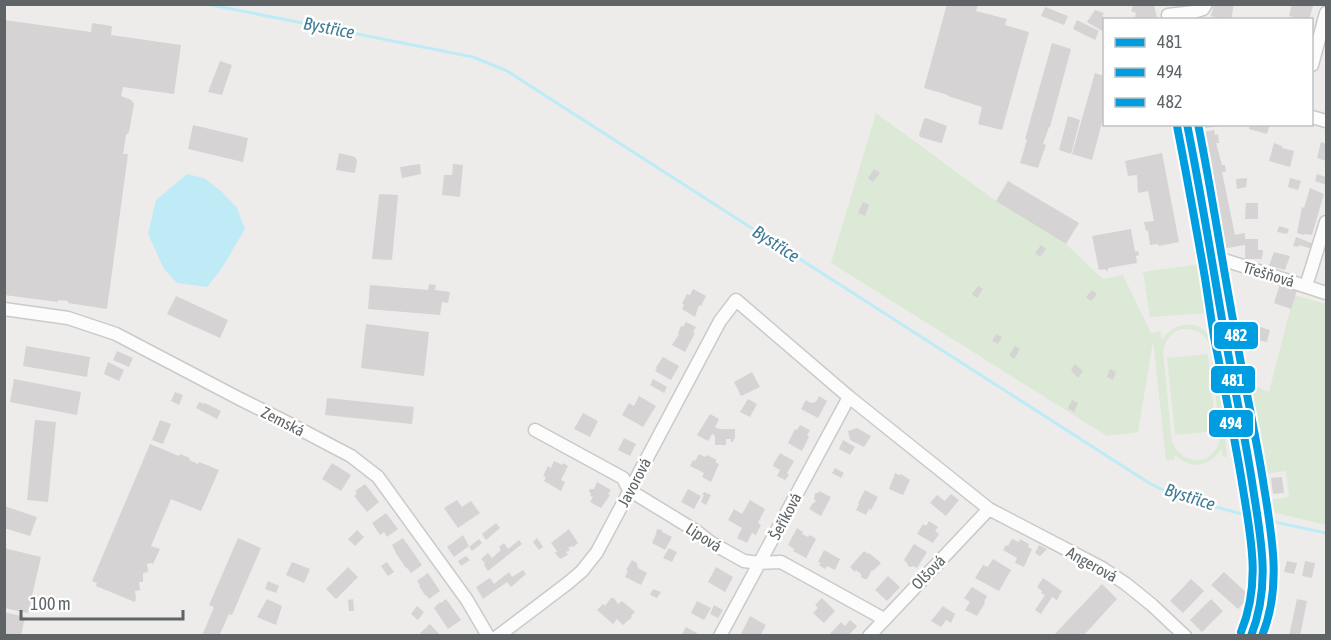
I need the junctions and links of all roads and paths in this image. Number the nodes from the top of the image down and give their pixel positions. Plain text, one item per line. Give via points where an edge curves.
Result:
1 (1206, 4) edge
2 (1167, 13) edge
3 (1326, 13) edge
4 (1313, 58) edge
5 (1187, 126) edge
6 (1326, 222) edge
7 (1212, 256) junction
8 (1306, 286) junction
9 (1326, 292) edge
10 (736, 300) joint
11 (4, 309) edge
12 (849, 397) junction
13 (536, 430) dead end
14 (629, 490) junction
15 (988, 509) junction
16 (759, 563) junction
17 (884, 619) junction
18 (488, 636) edge
19 (498, 636) edge
20 (720, 636) edge
21 (868, 636) edge
22 (1185, 636) edge
23 (1251, 636) edge

1 - 2 street via 1193,12
3 - 4 street
5 - 7 street
6 - 8 street
7 - 8 street, Třešňová
7 - 23 street via 1247,445 1263,559 1262,598
8 - 9 street, Třešňová
10 - 12 street, Angerová
10 - 14 street, Javorová via 720,321
11 - 18 street, Zemská via 69,318 116,333 351,456 378,477 467,600
12 - 15 street, Angerová
12 - 16 street, Šeříková
13 - 14 street, Lipová via 623,478
14 - 16 street, Lipová via 718,547 744,561
14 - 19 street, Javorová via 597,552 582,571
15 - 17 street, Olšová
15 - 22 street, Angerová via 1102,568 1152,605
16 - 17 street, Lipová via 781,562
16 - 20 street, Šeříková
17 - 21 street, Olšová

